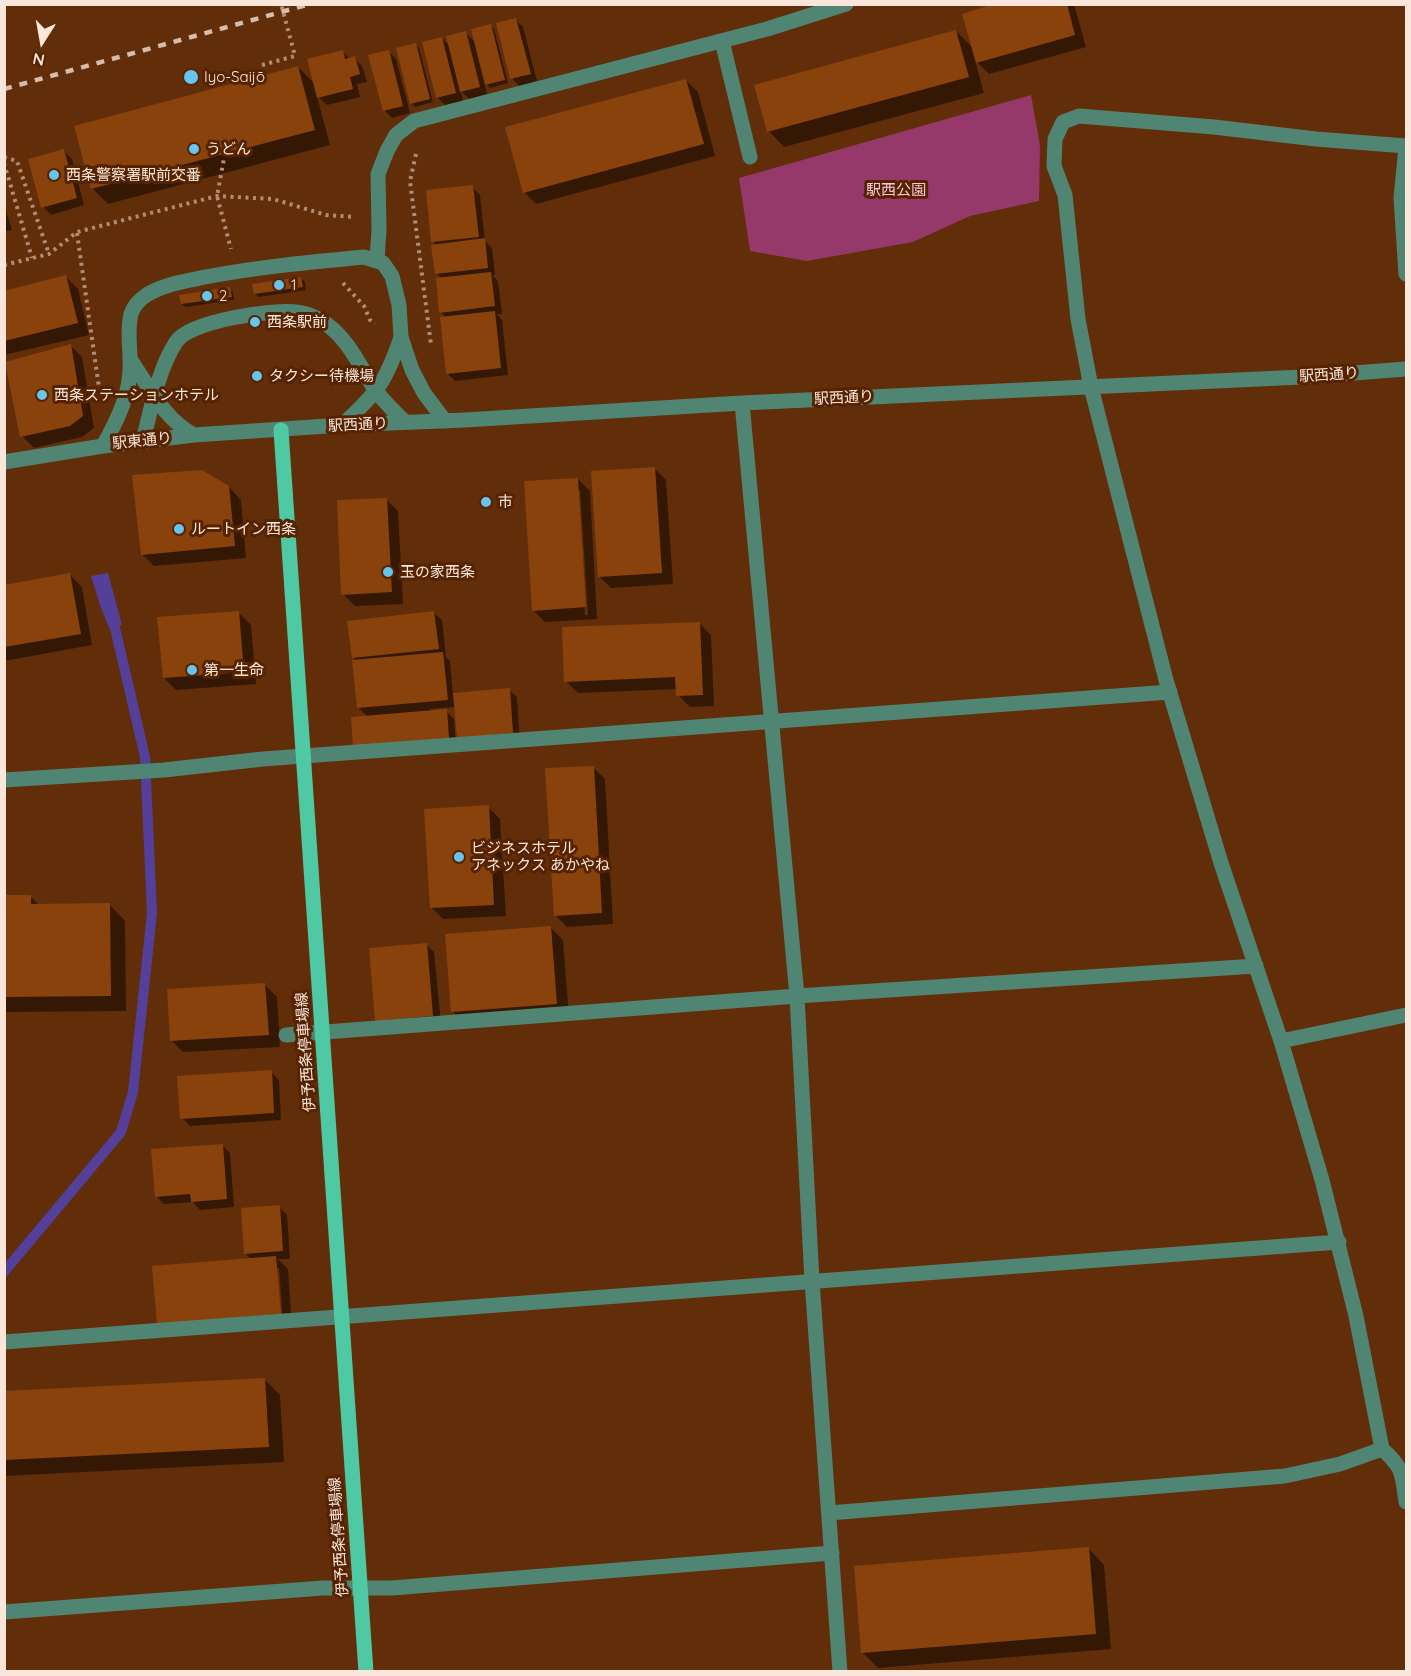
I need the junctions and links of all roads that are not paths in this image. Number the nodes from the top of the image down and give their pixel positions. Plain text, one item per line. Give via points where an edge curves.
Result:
1 (846, 4) edge
2 (722, 41) junction
3 (1407, 146) edge
4 (750, 157) dead end
5 (377, 261) junction
6 (1407, 274) edge
7 (401, 337) junction
8 (130, 359) junction
9 (1407, 369) edge
10 (1091, 387) junction
11 (377, 392) junction
12 (155, 395) junction
13 (742, 403) junction
14 (445, 421) junction
15 (405, 422) junction
16 (342, 425) junction
17 (281, 430) junction
18 (194, 435) junction
19 (143, 441) junction
20 (103, 446) junction
21 (4, 462) edge
22 (1170, 692) junction
23 (773, 720) junction
24 (303, 756) junction
25 (4, 780) edge
26 (1256, 966) junction
27 (797, 996) junction
28 (1407, 1015) edge
29 (322, 1032) junction
30 (286, 1035) dead end
31 (1281, 1041) junction
32 (1338, 1242) junction
33 (812, 1281) junction
34 (343, 1318) junction
35 (4, 1342) edge
36 (1382, 1449) junction
37 (1407, 1502) edge
38 (829, 1514) junction
39 (832, 1553) junction
40 (360, 1588) junction
41 (4, 1612) edge
42 (366, 1671) edge
43 (840, 1671) edge

1 - 2 street
2 - 4 street
2 - 5 street via 414,121 396,135 378,174
3 - 6 street via 1401,198
3 - 10 street via 1079,116 1063,122 1054,139 1054,166 1065,195 1078,319
5 - 7 street via 392,276
5 - 8 street via 364,257 275,266 165,287 138,302 131,313
7 - 11 street
7 - 14 street via 424,393
8 - 12 street
8 - 20 street via 128,387 119,416
9 - 10 street, 駅西通り
10 - 13 street, 駅西通り
10 - 22 street
11 - 12 street via 329,326 297,312 266,313 189,329 176,340
11 - 15 street
11 - 16 street
12 - 18 street via 166,414
12 - 19 street
13 - 14 street, 駅西通り
13 - 23 street
14 - 15 street, 駅西通り
15 - 16 street, 駅西通り
16 - 17 street, 駅西通り
17 - 18 street, 駅東通り
17 - 24 main road, 伊予西条停車場線
18 - 19 street, 駅東通り
19 - 20 street, 駅東通り
20 - 21 street, 駅東通り
22 - 23 street
22 - 26 street
23 - 24 street
23 - 27 street
24 - 25 street
24 - 29 main road, 伊予西条停車場線
26 - 27 street
26 - 31 street
27 - 29 street
27 - 33 street
28 - 31 street
29 - 30 street
29 - 34 main road, 伊予西条停車場線
31 - 32 street
32 - 33 street
32 - 36 street
33 - 34 street
33 - 38 street
34 - 35 street
34 - 40 main road, 伊予西条停車場線
36 - 37 street via 1397,1462
36 - 38 street via 1340,1464 1285,1476
38 - 39 street
39 - 40 street
39 - 43 street
40 - 41 street
40 - 42 main road, 伊予西条停車場線

